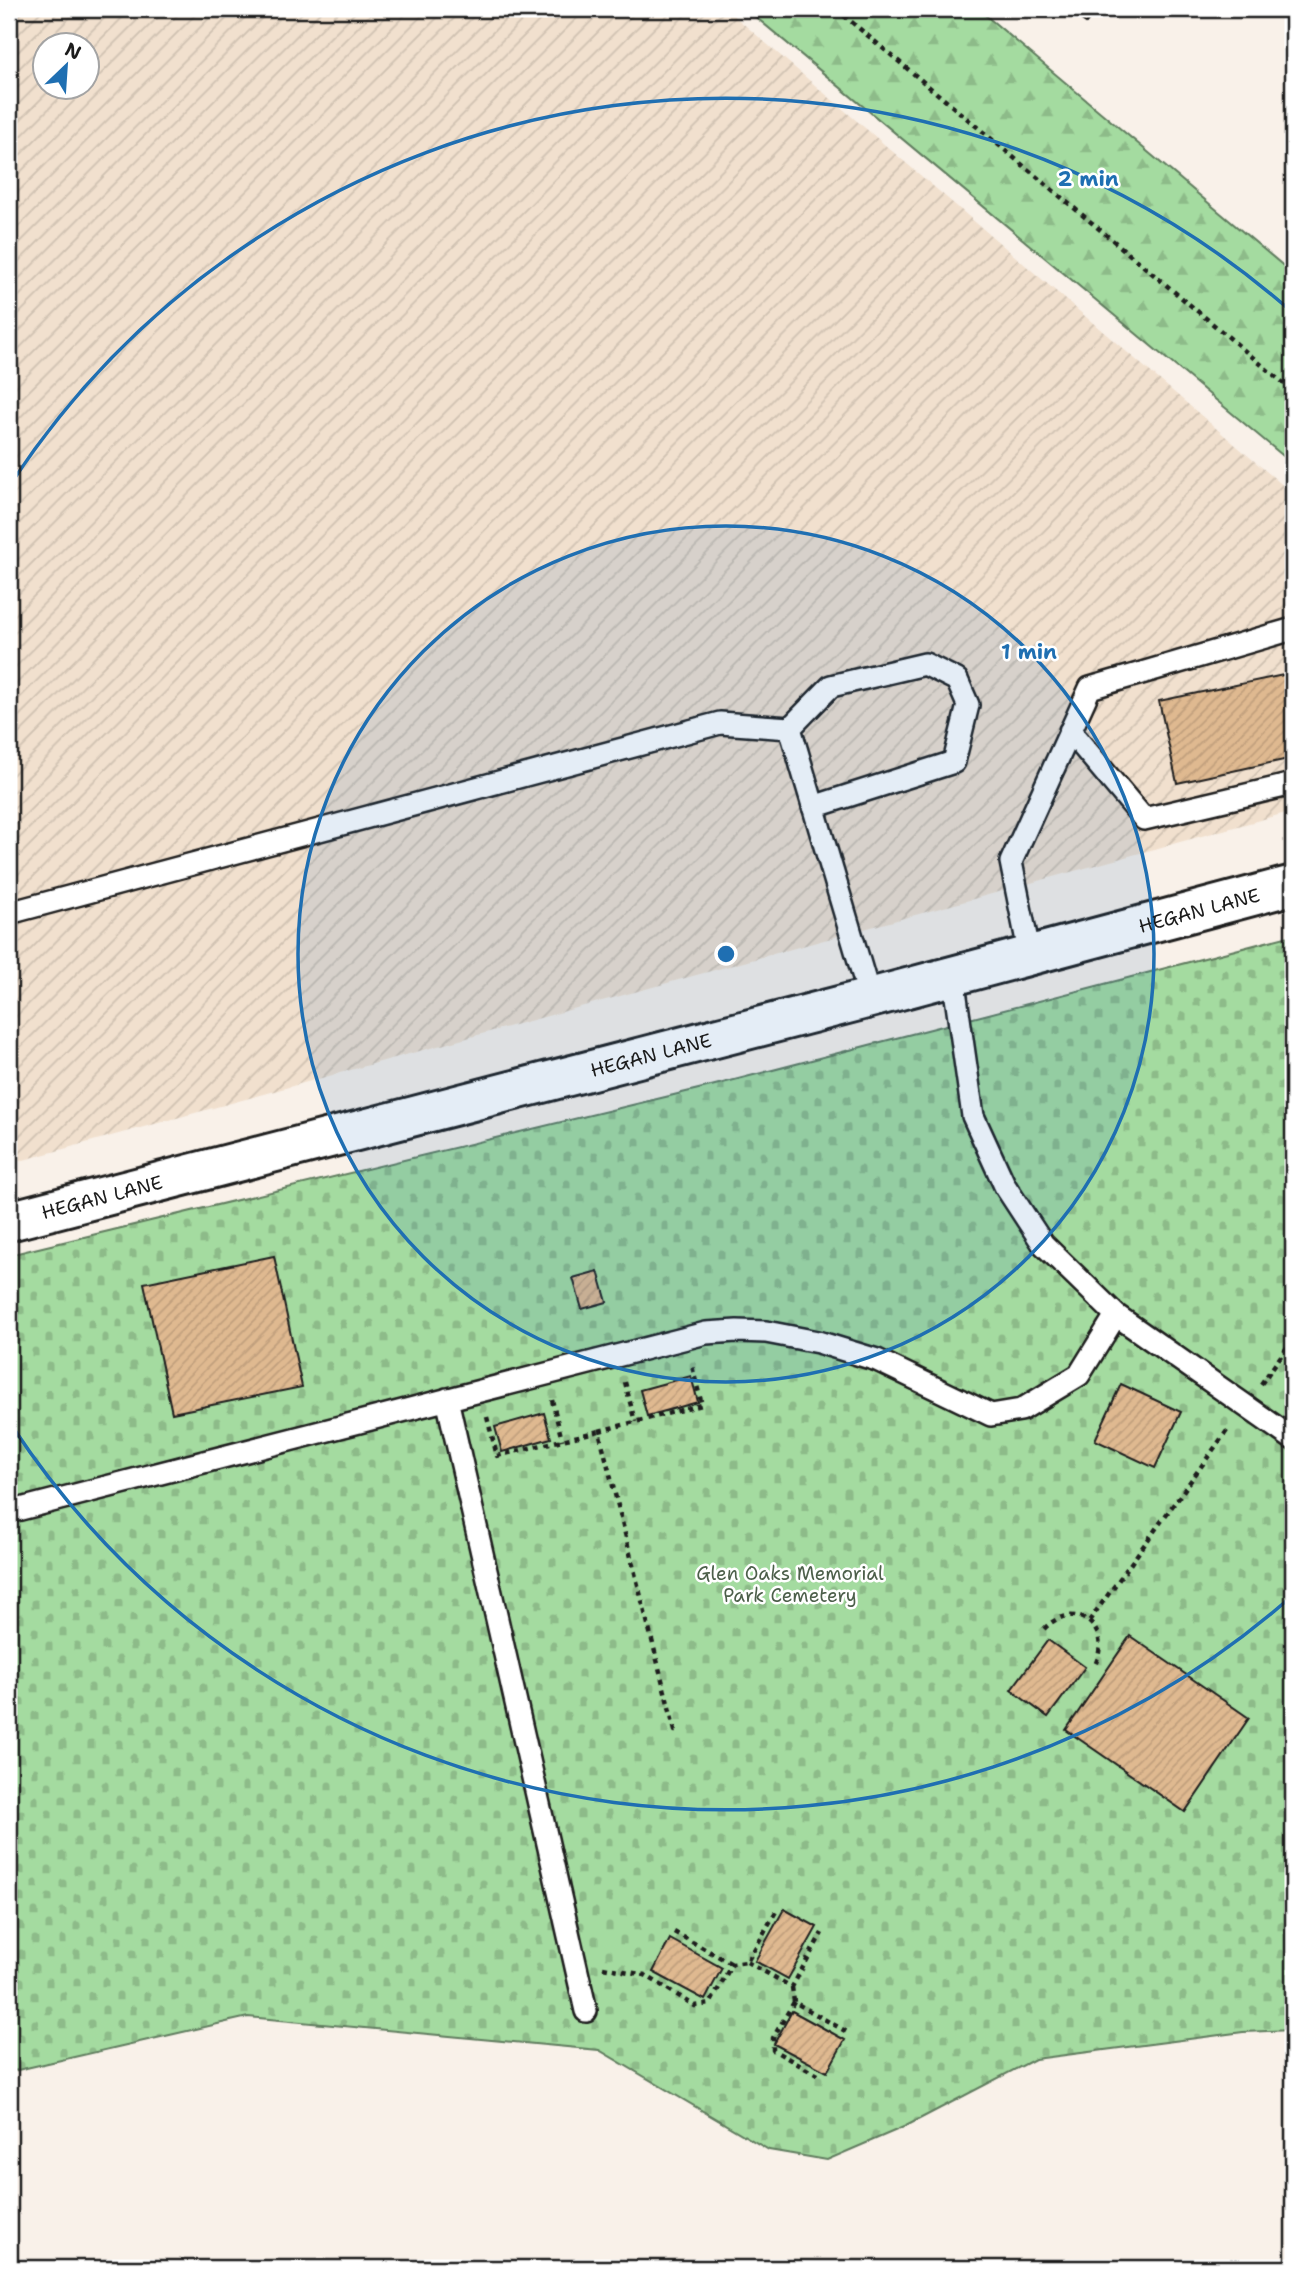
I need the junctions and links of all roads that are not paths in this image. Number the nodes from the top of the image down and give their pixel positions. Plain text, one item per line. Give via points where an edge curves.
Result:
1 (1293, 629) edge
2 (790, 728) junction
3 (1070, 731) junction
4 (1293, 784) edge
5 (813, 807) junction
6 (1293, 885) edge
7 (9, 913) edge
8 (1030, 956) junction
9 (953, 976) junction
10 (870, 998) junction
11 (9, 1221) edge
12 (1116, 1315) junction
13 (447, 1399) junction
14 (1293, 1440) edge
15 (9, 1512) edge
16 (586, 2011) dead end

1 - 3 lane via 1090,688
2 - 5 lane
2 - 5 lane via 831,686 926,664 957,680 968,705 954,762
2 - 7 lane via 720,723
3 - 4 lane via 1144,819
3 - 8 lane via 1011,862
5 - 10 lane
6 - 8 street, HEGAN LANE
8 - 9 street, HEGAN LANE
9 - 10 street, HEGAN LANE
9 - 12 lane via 973,1115 1005,1186 1043,1244
10 - 11 street, HEGAN LANE
12 - 13 lane via 1079,1375 1021,1410 991,1415 877,1360 818,1342 737,1331 695,1336
12 - 14 lane
13 - 15 lane
13 - 16 lane

